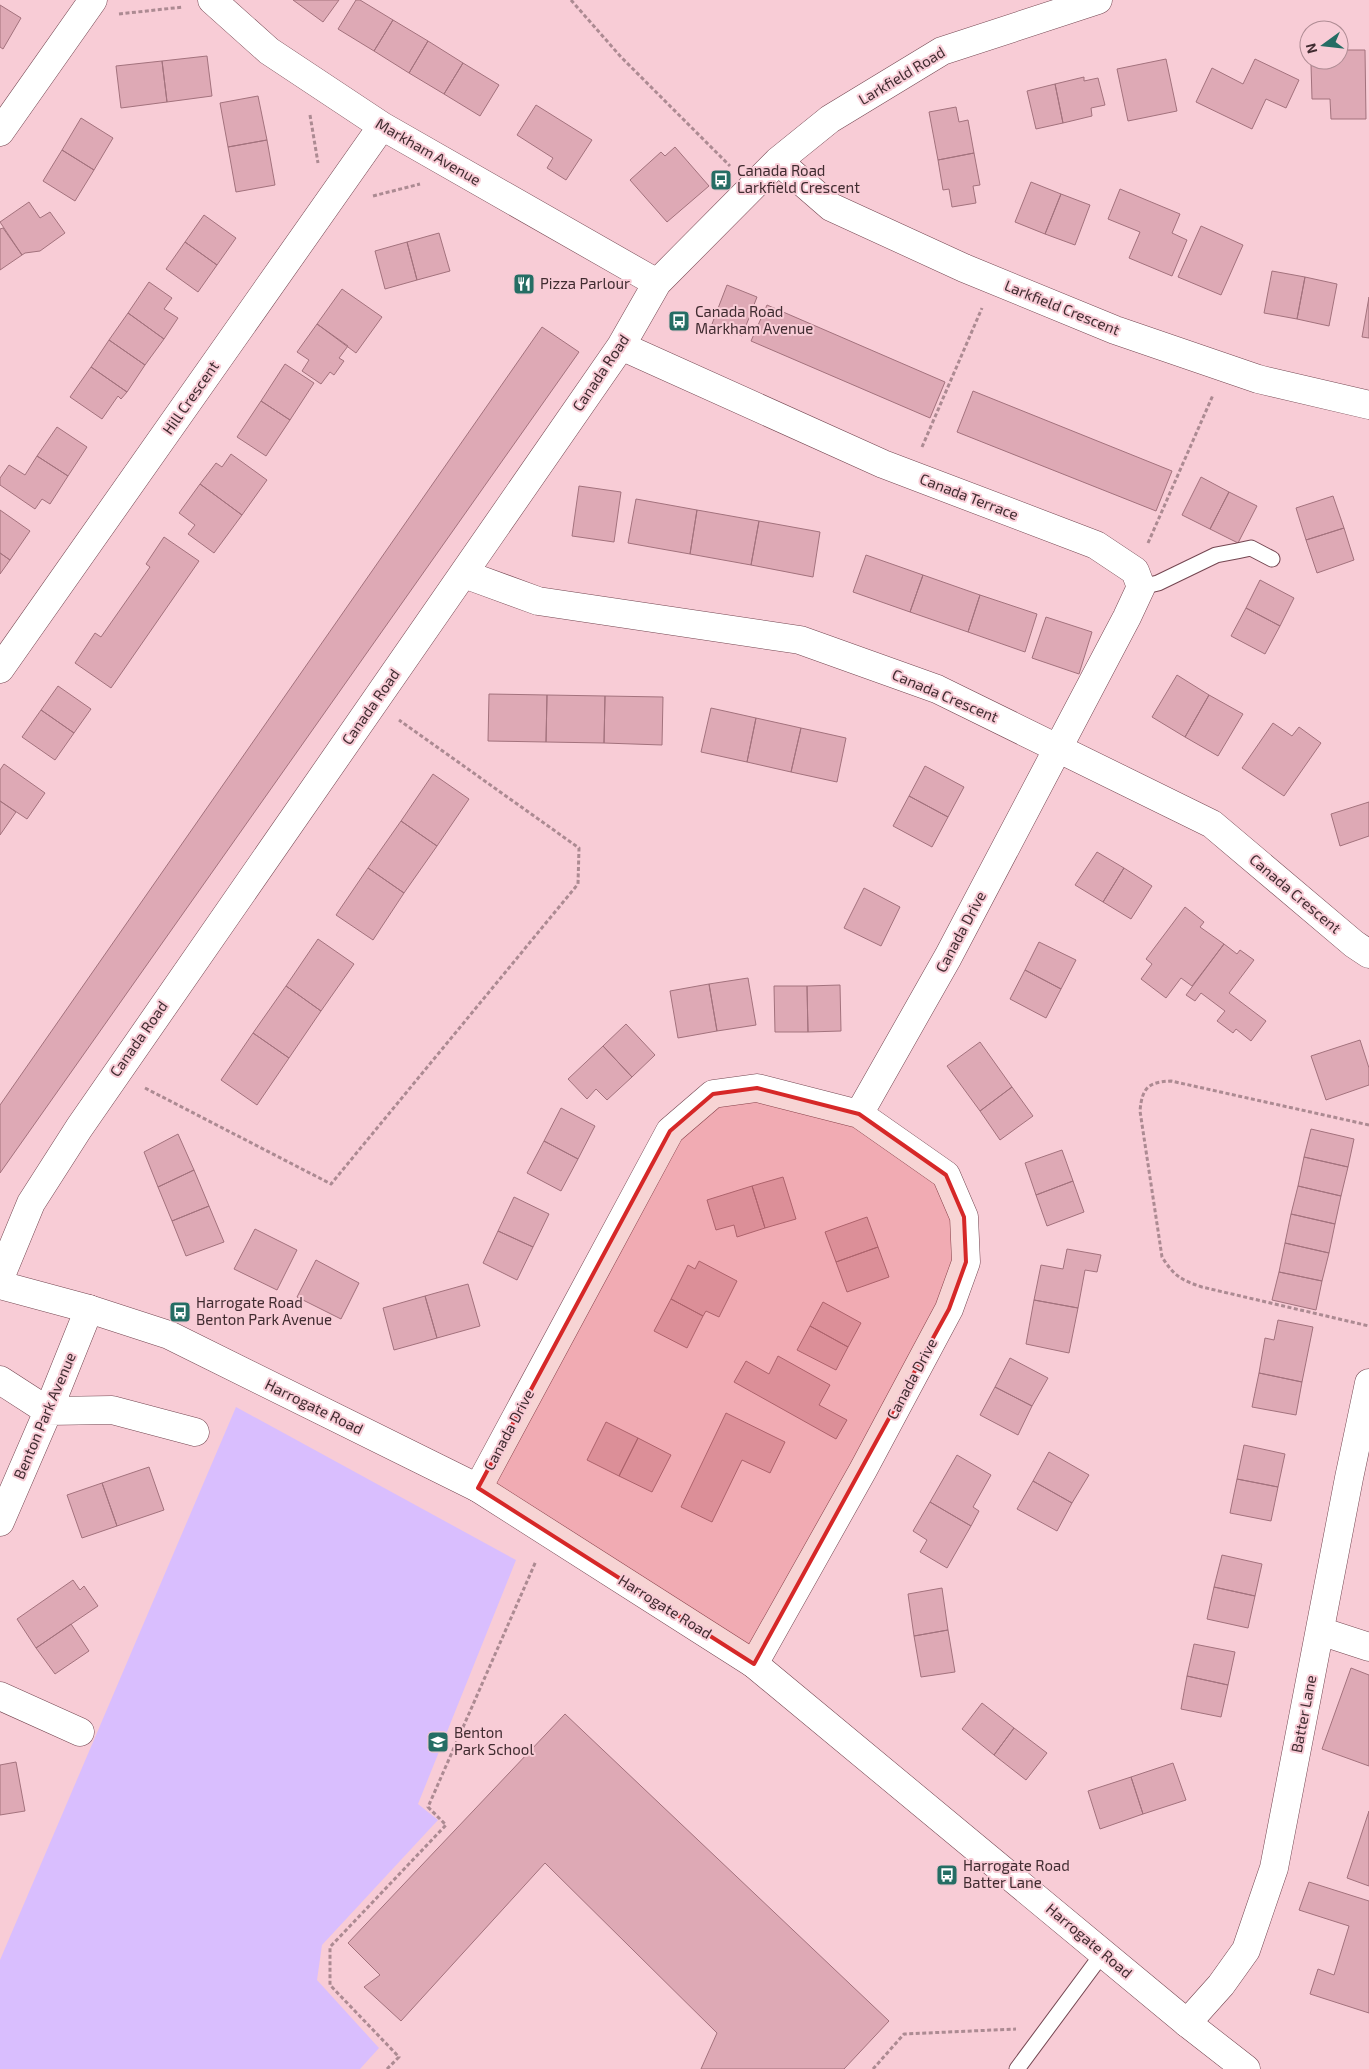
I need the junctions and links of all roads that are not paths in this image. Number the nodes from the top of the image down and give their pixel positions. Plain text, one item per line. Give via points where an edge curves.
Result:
1 (1098, 0) edge
2 (214, 2) edge
3 (86, 10) edge
4 (382, 126) junction
5 (0, 132) edge
6 (778, 161) junction
7 (658, 283) junction
8 (620, 346) junction
9 (1369, 405) edge
10 (1272, 560) dead end
11 (464, 574) junction
12 (1138, 579) junction
13 (0, 669) edge
14 (1058, 748) junction
15 (1369, 954) edge
16 (859, 1114) junction
17 (0, 1278) edge
18 (0, 1285) edge
19 (89, 1309) junction
20 (0, 1380) edge
21 (1369, 1383) edge
22 (48, 1411) junction
23 (195, 1432) dead end
24 (1359, 1482) edge
25 (478, 1488) junction
26 (0, 1522) edge
27 (1320, 1631) junction
28 (1369, 1648) edge
29 (754, 1664) junction
30 (0, 1696) edge
31 (80, 1732) dead end
32 (1103, 1953) junction
33 (1187, 2023) junction
34 (1017, 2069) edge
35 (1246, 2069) edge

1 - 6 street, Larkfield Road via 942,50 830,119
2 - 4 street, Markham Avenue via 268,51
3 - 5 street
4 - 7 street, Markham Avenue
4 - 13 street, Hill Crescent
6 - 7 street, Canada Road
6 - 9 street, Larkfield Crescent via 831,208 1115,330 1258,379
7 - 8 street, Canada Road
8 - 11 street, Canada Road
8 - 12 street, Canada Terrace via 883,464 1096,545
10 - 12 lane via 1250,548 1216,555 1158,583
11 - 14 street, Canada Crescent via 538,601 800,640 937,690
11 - 17 street, Canada Road via 115,1073 31,1203
12 - 14 street via 1127,618
14 - 15 street, Canada Crescent via 1212,824
14 - 16 street, Canada Drive via 948,957
16 - 25 street, Canada Drive via 756,1088 712,1094 670,1131
16 - 29 street, Canada Drive via 946,1175 964,1218 966,1262 949,1309 864,1470
18 - 19 street, Harrogate Road
19 - 22 street, Benton Park Avenue
19 - 25 street, Harrogate Road via 169,1335
20 - 22 street
21 - 24 street, Batter Lane
22 - 23 street via 112,1410
22 - 26 street, Benton Park Avenue
24 - 27 street, Batter Lane
25 - 29 street, Harrogate Road
27 - 28 street
27 - 33 street, Batter Lane via 1274,1868 1246,1950
29 - 32 street, Harrogate Road
30 - 31 street
32 - 33 street, Harrogate Road
32 - 34 lane
33 - 35 street, Harrogate Road

